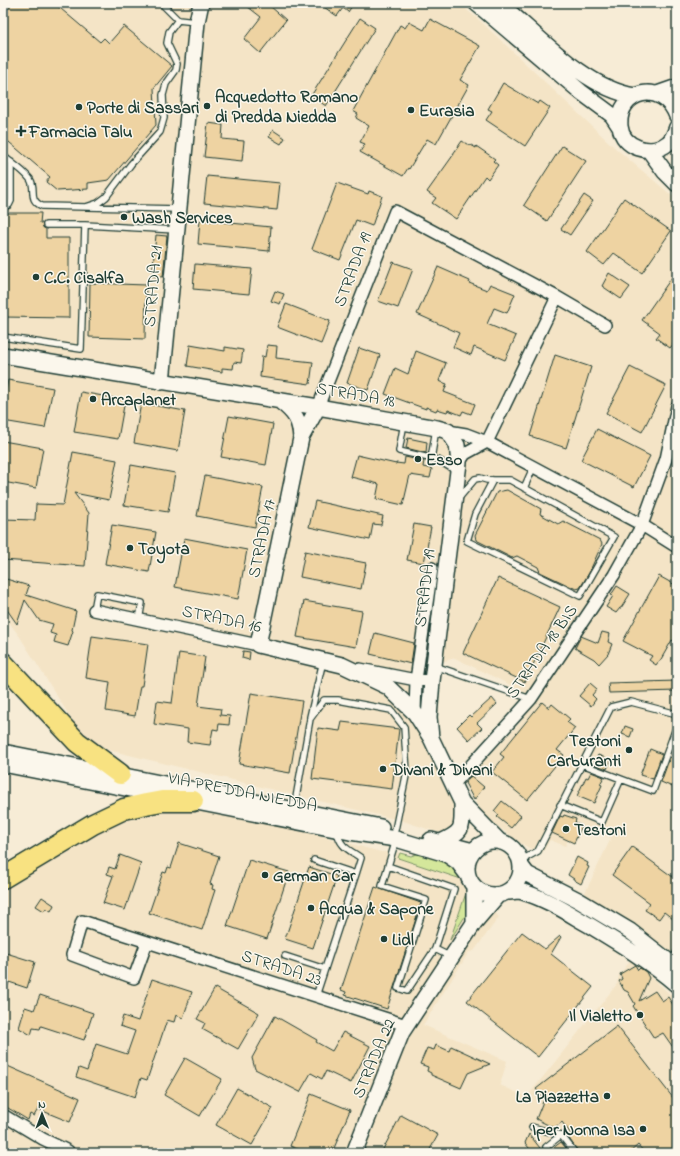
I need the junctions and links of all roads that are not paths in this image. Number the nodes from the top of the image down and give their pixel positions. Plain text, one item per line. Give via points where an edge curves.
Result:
1 (7, 3) edge
2 (161, 3) edge
3 (201, 3) edge
4 (476, 3) edge
5 (499, 3) edge
6 (3, 7) edge
7 (178, 20) junction
8 (196, 22) junction
9 (677, 87) edge
10 (657, 94) junction
11 (635, 96) junction
12 (677, 116) edge
13 (620, 127) junction
14 (675, 132) edge
15 (649, 150) junction
16 (677, 153) edge
17 (3, 156) edge
18 (11, 162) junction
19 (677, 184) edge
20 (3, 207) edge
21 (86, 207) junction
22 (178, 209) junction
23 (46, 225) dead end
24 (85, 225) junction
25 (176, 230) junction
26 (556, 297) junction
27 (605, 325) dead end
28 (3, 336) edge
29 (3, 355) edge
30 (162, 382) junction
31 (281, 402) junction
32 (677, 406) edge
33 (318, 407) junction
34 (404, 422) junction
35 (442, 429) junction
36 (301, 438) junction
37 (487, 442) junction
38 (431, 458) junction
39 (459, 468) junction
40 (533, 468) junction
41 (493, 480) junction
42 (524, 488) junction
43 (454, 505) junction
44 (642, 526) junction
45 (677, 547) edge
46 (432, 568) dead end
47 (94, 610) joint
48 (139, 620) junction
49 (258, 645) junction
50 (323, 661) junction
51 (3, 663) edge
52 (342, 665) junction
53 (434, 666) junction
54 (432, 681) junction
55 (416, 686) junction
56 (531, 699) junction
57 (677, 714) edge
58 (422, 715) junction
59 (310, 719) junction
60 (677, 725) edge
61 (3, 752) edge
62 (3, 764) edge
63 (582, 764) junction
64 (120, 774) junction
65 (621, 779) junction
66 (454, 785) junction
67 (193, 801) junction
68 (462, 802) junction
69 (560, 805) junction
70 (294, 810) junction
71 (478, 819) junction
72 (336, 829) junction
73 (395, 835) junction
74 (441, 842) junction
75 (500, 842) junction
76 (476, 848) junction
77 (314, 860) dead end
78 (521, 864) junction
79 (388, 866) junction
80 (356, 874) junction
81 (3, 878) edge
82 (470, 880) junction
83 (503, 894) junction
84 (474, 923) junction
85 (146, 942) junction
86 (435, 949) junction
87 (285, 956) dead end
88 (451, 957) junction
89 (675, 961) edge
90 (325, 969) junction
91 (677, 985) edge
92 (316, 996) junction
93 (406, 1025) junction
94 (3, 1115) edge
95 (532, 1127) dead end
96 (561, 1135) junction
97 (68, 1151) dead end
98 (354, 1153) edge
99 (551, 1153) edge
100 (575, 1153) edge

1 - 6 lane
2 - 7 lane
3 - 8 main road, STRADA 21
4 - 13 main road via 612,115
5 - 11 main road via 577,71 604,87 624,95
7 - 8 lane
7 - 21 lane via 169,32 167,43 177,64 163,95 164,118 160,132 106,197
8 - 22 main road, STRADA 21
9 - 10 main road
10 - 11 main road
10 - 12 main road via 667,99
11 - 13 main road via 625,104 620,115
13 - 15 main road via 630,144 639,149
14 - 15 main road via 667,144
14 - 16 main road
15 - 19 main road
17 - 18 lane
18 - 20 lane via 11,201
18 - 21 lane via 31,180 33,197 42,206
21 - 22 lane
22 - 25 main road, STRADA 21
23 - 24 lane
24 - 25 lane
24 - 28 lane via 81,349
25 - 30 main road, STRADA 21
26 - 27 street
26 - 33 street, STRADA 19 via 395,211
26 - 37 street
29 - 30 main road, STRADA 18
30 - 31 main road, STRADA 18
31 - 33 main road, STRADA 18
31 - 36 main road, STRADA 17 via 296,417
32 - 44 street, STRADA 18 BIS via 666,459
33 - 34 main road, STRADA 18
33 - 36 main road, STRADA 17
34 - 35 main road, STRADA 18
34 - 38 lane via 399,451
35 - 37 street, STRADA 18
35 - 38 lane
35 - 39 main road, STRADA 19 via 457,445
36 - 49 main road, STRADA 17
37 - 39 street via 465,454
37 - 40 street, STRADA 18
38 - 39 lane
39 - 43 main road, STRADA 19
40 - 42 lane
40 - 44 street, STRADA 18
41 - 42 lane via 510,480
41 - 42 lane via 475,514 467,541 580,596 614,537
41 - 43 lane via 476,479
43 - 53 main road, STRADA 19
44 - 45 street, STRADA 18
44 - 56 street, STRADA 18 BIS via 614,575
46 - 55 street
47 - 48 street, STRADA 16
47 - 48 lane via 97,594 142,603
48 - 49 street, STRADA 16
49 - 50 main road, STRADA 16
50 - 52 main road, STRADA 16
50 - 59 lane
51 - 64 highway via 77,742
52 - 55 street, STRADA 16
52 - 58 main road, STRADA 16 via 388,687
53 - 54 main road, STRADA 19
53 - 56 lane
54 - 55 street, STRADA 16
54 - 58 main road, STRADA 19
55 - 58 street, STRADA 19
56 - 66 street, STRADA 18 BIS
57 - 63 lane via 631,702 611,707
58 - 66 main road, STRADA 19 via 430,738
59 - 70 lane
59 - 73 lane via 324,700 338,700 391,710 404,727 407,771
60 - 65 lane via 653,791
61 - 64 main road, VIA PREDDA NIEDDA
62 - 67 main road, VIA PREDDA NIEDDA
63 - 65 lane
63 - 69 lane
64 - 70 main road, VIA PREDDA NIEDDA
65 - 69 lane via 602,822
66 - 68 main road
67 - 72 main road, VIA PREDDA NIEDDA
67 - 81 highway via 162,801 124,809 93,824
68 - 71 main road
68 - 74 main road via 460,830 455,836
69 - 78 lane via 538,851
70 - 73 main road, VIA PREDDA NIEDDA
71 - 75 main road
71 - 76 main road
72 - 73 main road, VIA PREDDA NIEDDA
72 - 80 lane via 343,846 361,858
73 - 74 main road, VIA PREDDA NIEDDA
73 - 79 lane
73 - 82 main road, VIA PREDDA NIEDDA via 446,854 458,862
74 - 76 main road, VIA PREDDA NIEDDA
75 - 76 main road via 493,841
75 - 78 main road via 513,849
76 - 82 main road via 468,862
77 - 80 lane
78 - 83 main road via 517,883
78 - 89 main road via 527,874 578,900
79 - 86 lane via 454,889
79 - 86 lane via 382,886 426,900 398,988 407,991
80 - 90 lane
82 - 83 main road via 484,894
82 - 84 main road
83 - 84 main road, STRADA 22
83 - 91 main road via 523,892 557,906 620,944
84 - 88 main road, STRADA 22
85 - 85 street, STRADA 23 via 134,978 72,955 82,921
85 - 92 street, STRADA 23
86 - 88 lane
87 - 90 lane
88 - 93 main road, STRADA 22
90 - 92 lane
92 - 93 street, STRADA 23
93 - 98 main road, STRADA 22
94 - 97 street
95 - 96 lane
96 - 99 lane via 546,1147
96 - 100 lane

